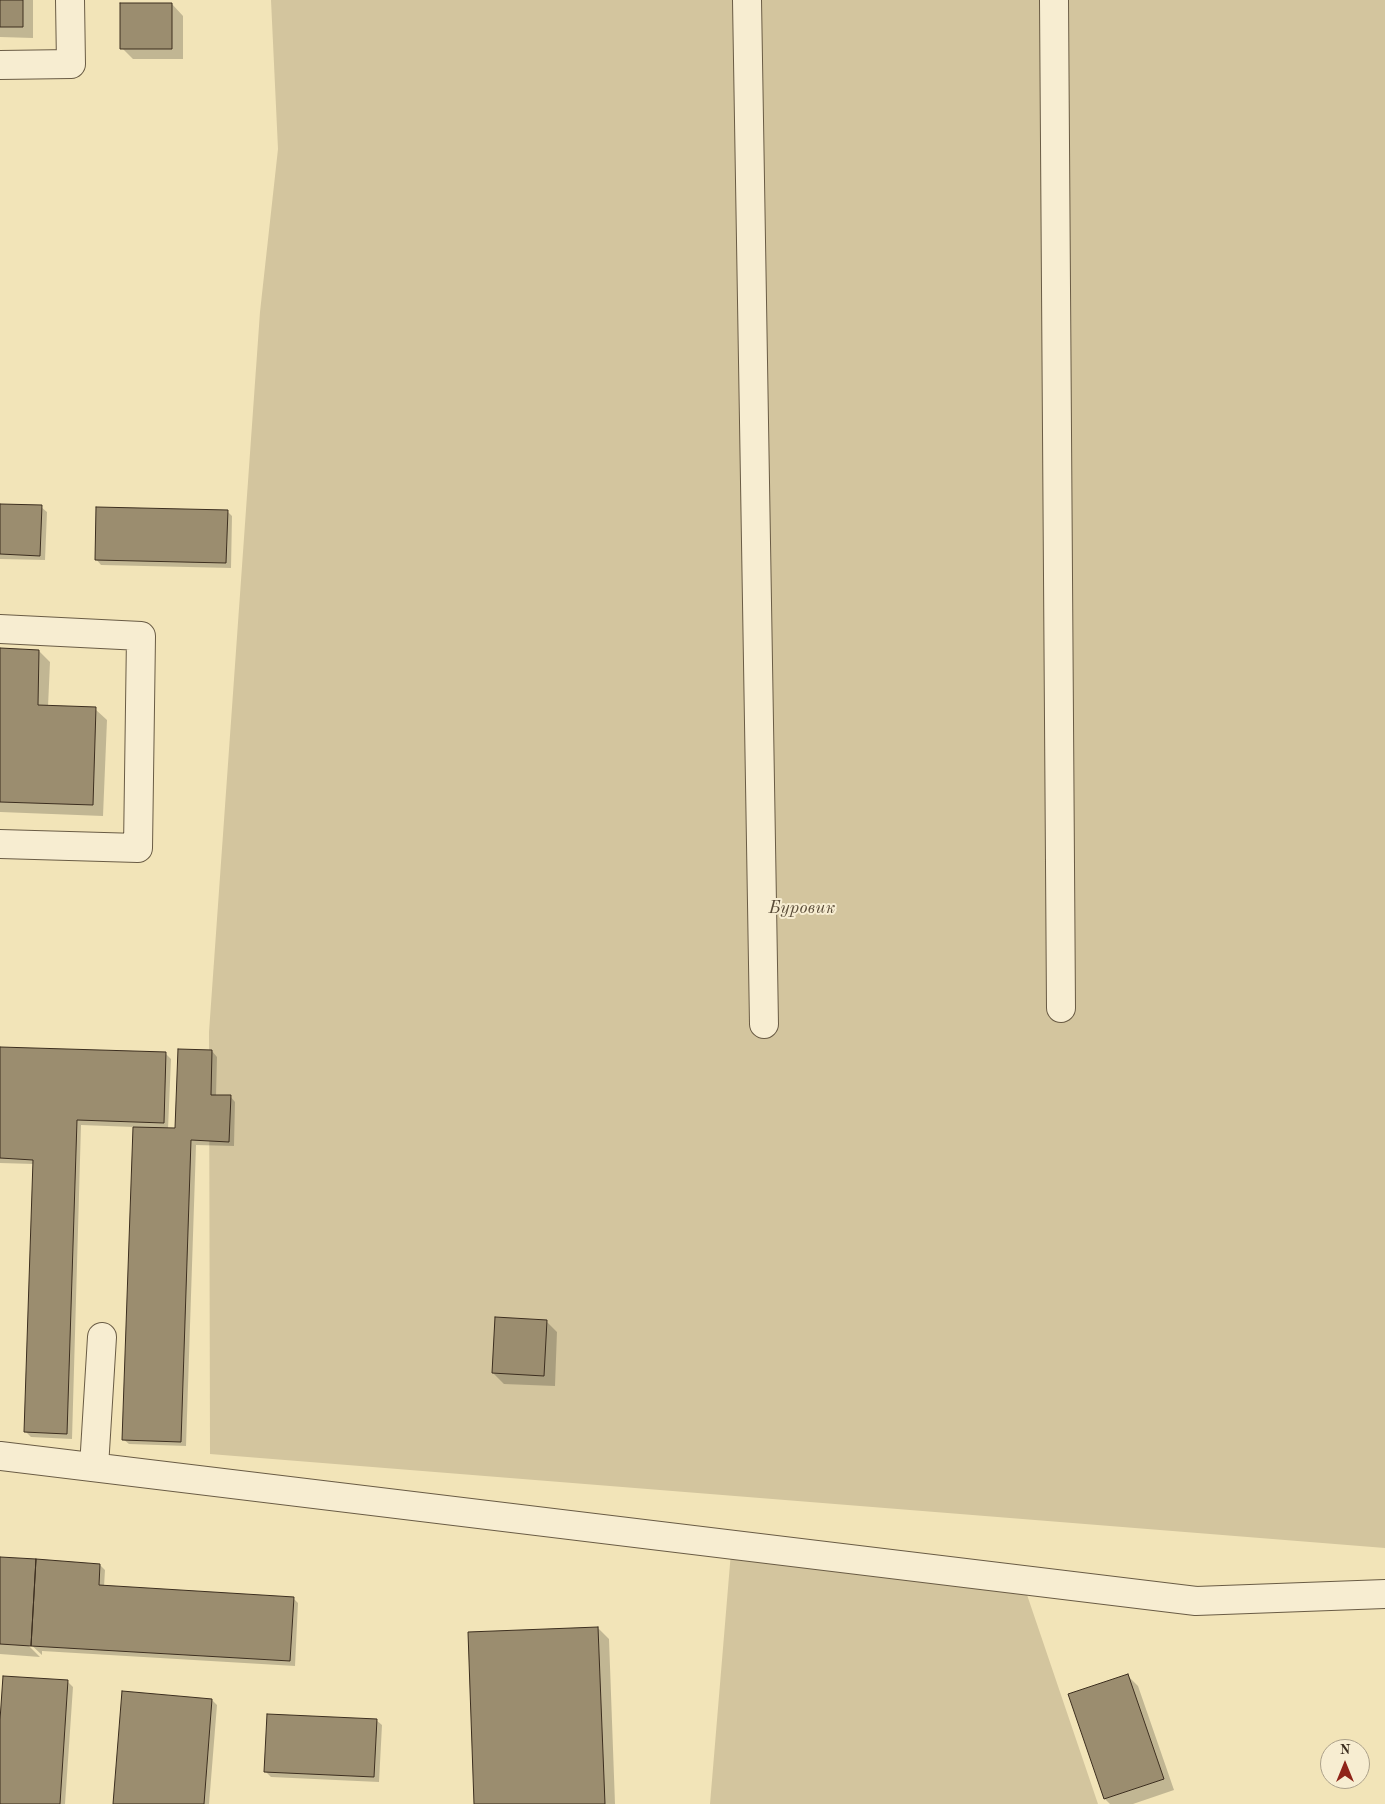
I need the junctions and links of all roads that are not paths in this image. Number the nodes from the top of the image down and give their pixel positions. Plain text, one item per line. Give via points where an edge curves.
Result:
1 (70, 0) edge
2 (748, 0) edge
3 (1054, 0) edge
4 (0, 65) edge
5 (0, 629) edge
6 (0, 844) edge
7 (1061, 1008) dead end
8 (764, 1024) dead end
9 (102, 1337) dead end
10 (0, 1456) edge
11 (94, 1466) junction
12 (1385, 1594) edge

1 - 4 street via 71,64
2 - 8 street
3 - 7 street
5 - 6 street via 141,636 138,848
9 - 11 street
10 - 11 street
11 - 12 street via 1196,1601

